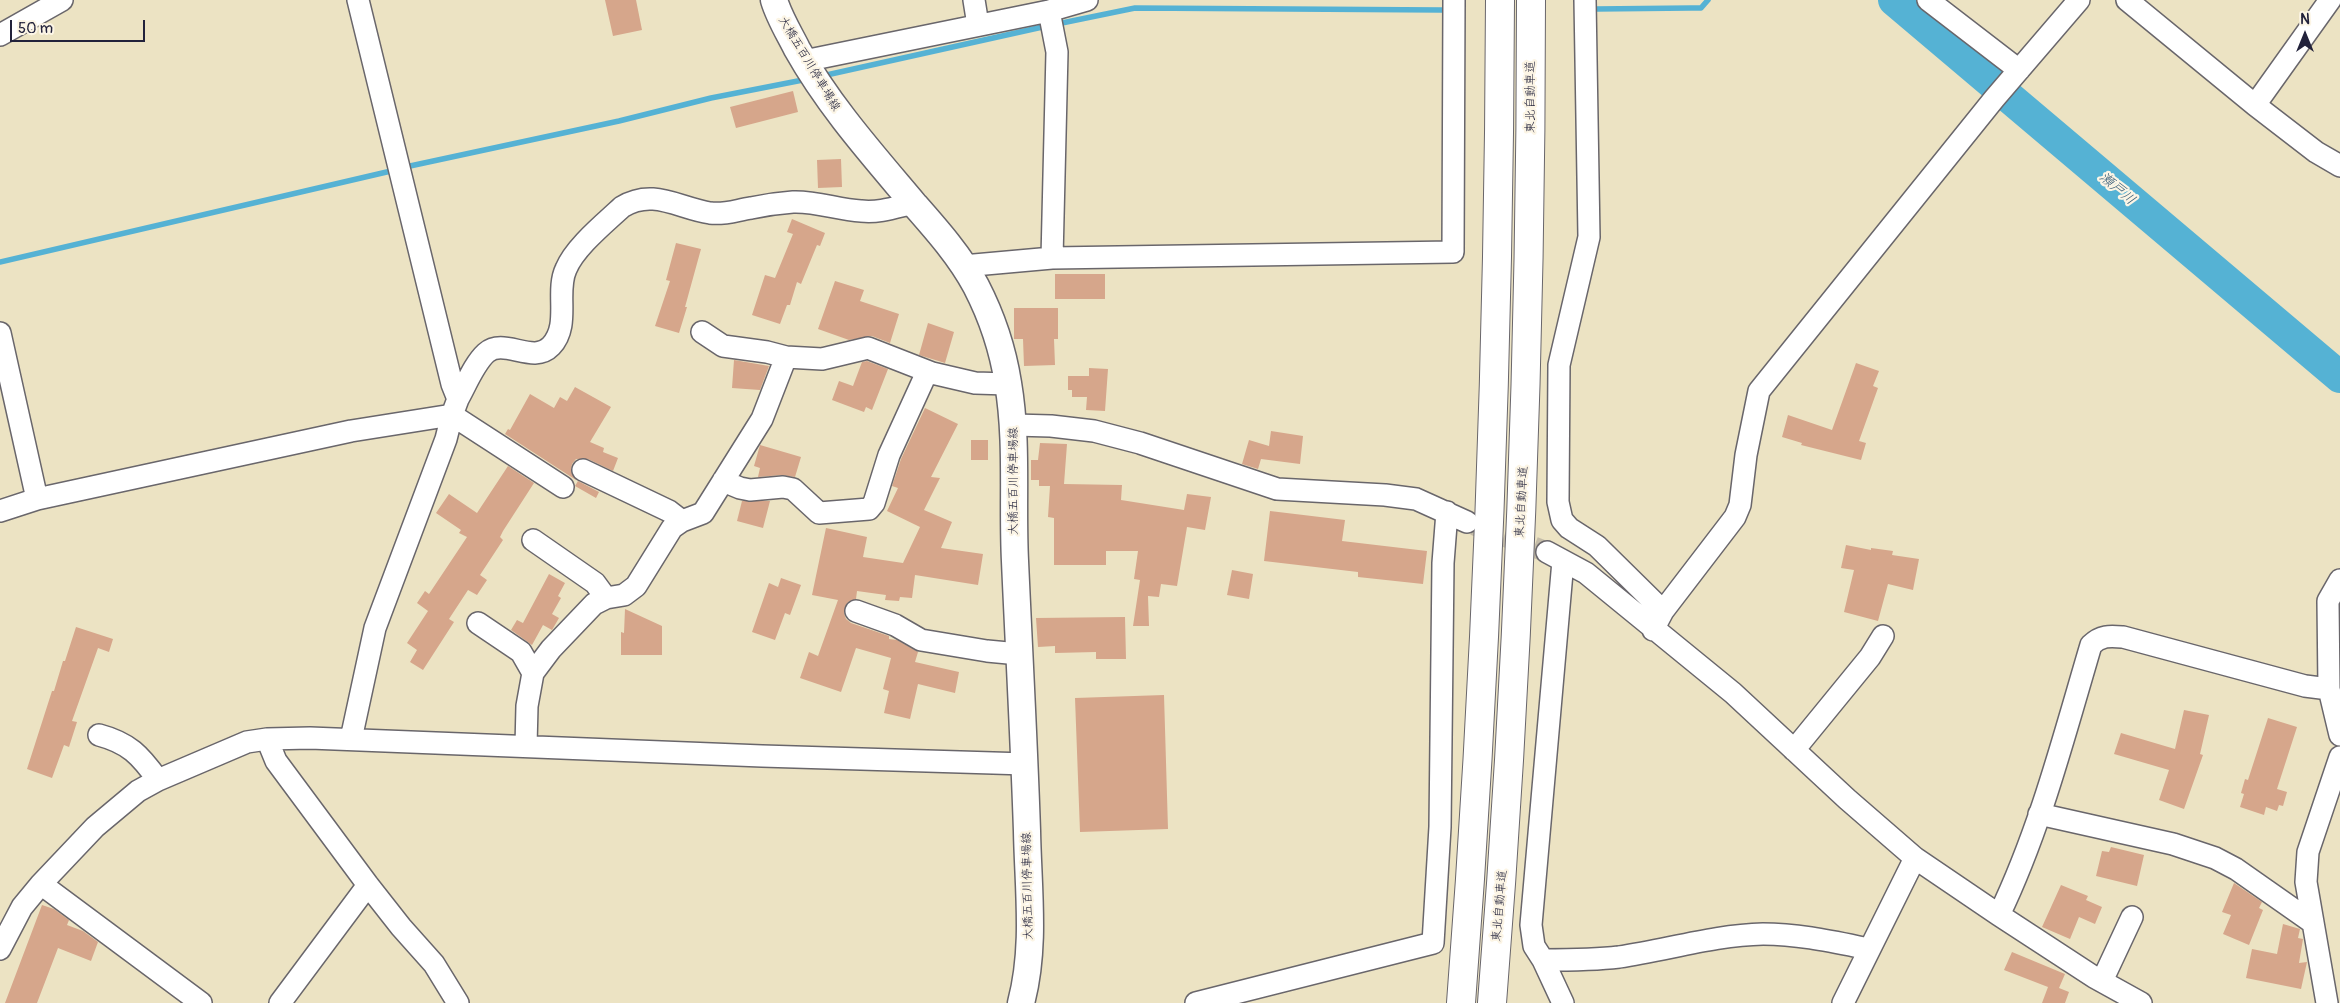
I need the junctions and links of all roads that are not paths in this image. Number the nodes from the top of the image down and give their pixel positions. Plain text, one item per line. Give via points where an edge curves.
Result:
1 (61, 0) edge
2 (358, 0) edge
3 (774, 0) edge
4 (974, 0) edge
5 (1086, 0) edge
6 (1454, 0) edge
7 (1500, 0) edge
8 (1531, 0) edge
9 (1585, 0) edge
10 (1928, 0) edge
11 (2079, 0) edge
12 (2127, 0) edge
13 (2330, 0) edge
14 (1051, 21) junction
15 (978, 25) junction
16 (0, 35) edge
17 (811, 72) junction
18 (2014, 76) junction
19 (2255, 105) junction
20 (2340, 166) edge
21 (914, 203) junction
22 (1052, 258) junction
23 (963, 266) junction
24 (702, 332) dead end
25 (0, 333) edge
26 (786, 357) junction
27 (927, 372) junction
28 (1008, 384) junction
29 (455, 407) junction
30 (1014, 426) junction
31 (583, 470) dead end
32 (724, 482) junction
33 (563, 487) dead end
34 (37, 499) junction
35 (0, 511) edge
36 (1447, 512) junction
37 (682, 521) junction
38 (1467, 522) tunnel mouth
39 (533, 540) dead end
40 (2340, 580) edge
41 (606, 598) junction
42 (856, 611) dead end
43 (1663, 611) junction
44 (478, 623) dead end
45 (1653, 630) junction
46 (1882, 636) dead end
47 (1019, 654) junction
48 (2334, 666) edge
49 (533, 673) junction
50 (2328, 690) junction
51 (99, 735) dead end
52 (2340, 735) edge
53 (268, 739) junction
54 (351, 739) junction
55 (526, 746) junction
56 (1794, 750) junction
57 (2340, 757) edge
58 (1026, 764) junction
59 (158, 780) junction
60 (2039, 814) junction
61 (1915, 858) junction
62 (41, 884) junction
63 (368, 885) junction
64 (1999, 916) junction
65 (2132, 917) dead end
66 (2313, 923) junction
67 (0, 949) edge
68 (1869, 949) junction
69 (1543, 960) junction
70 (2102, 981) junction
71 (200, 1003) edge
72 (280, 1003) edge
73 (458, 1003) edge
74 (1021, 1003) edge
75 (1196, 1003) edge
76 (1461, 1003) edge
77 (1492, 1003) edge
78 (1564, 1003) edge
79 (1842, 1003) edge
80 (2141, 1003) edge
81 (2327, 1003) edge

1 - 16 street
2 - 29 street
3 - 17 main road, 大橋五百川停車場線
4 - 15 street
5 - 14 street
6 - 22 street via 1452,252
7 - 76 highway via 1499,204 1487,593
8 - 77 highway, 東北自動車道 via 1527,382 1506,825
9 - 43 street via 1589,238 1559,365 1558,502 1562,520 1569,528 1597,546
10 - 18 street
11 - 18 street
12 - 19 street
13 - 19 street
14 - 15 street
14 - 22 street via 1057,52
15 - 17 street
17 - 21 main road, 大橋五百川停車場線 via 837,112
18 - 43 street via 1759,391 1740,505 1735,517
19 - 20 street via 2316,152
21 - 23 main road, 大橋五百川停車場線
21 - 29 street via 878,212 796,202 726,214 654,198 632,201 622,207 568,265 563,281 561,324 552,345 543,352 491,350 482,358
22 - 23 street
23 - 28 main road, 大橋五百川停車場線 via 987,311
24 - 26 street via 722,346
25 - 34 street
26 - 27 street via 822,359 868,348
26 - 32 street via 762,419
27 - 28 street via 975,383
27 - 32 street via 889,455 874,503 869,509 819,514 793,489 750,490
28 - 30 main road, 大橋五百川停車場線
29 - 33 street
29 - 34 street
29 - 54 street via 368,649
30 - 36 street via 1094,431 1277,489 1416,499
30 - 47 main road, 大橋五百川停車場線 via 1014,558
31 - 37 street via 669,511
32 - 37 street via 704,514
34 - 35 street
36 - 38 street
36 - 75 street via 1443,563 1440,827 1433,943
37 - 41 street via 672,528 636,586 624,595
39 - 41 street via 595,583
40 - 48 street via 2328,601
41 - 49 street via 594,604
42 - 47 street via 895,625 921,640 986,652
43 - 45 street
44 - 49 street via 521,652
45 - 56 street via 1732,693
45 - 69 street via 1586,573 1555,556 1531,925 1534,946
46 - 56 street via 1870,656
47 - 58 main road, 大橋五百川停車場線
48 - 50 street
49 - 55 street via 527,706
50 - 52 street
50 - 60 street via 2123,637 2103,636 2091,645
51 - 59 street via 126,744
53 - 54 street
53 - 59 street via 248,742
53 - 63 street via 276,761
54 - 55 street
55 - 58 street
56 - 61 street
57 - 66 street via 2308,852 2306,882
58 - 74 main road, 大橋五百川停車場線 via 1029,959
59 - 62 street via 117,806
60 - 64 street via 2018,876
60 - 66 street via 2172,844 2215,858
61 - 64 street
61 - 68 street
62 - 67 street via 22,906
62 - 71 street
63 - 72 street
63 - 73 street via 434,964
64 - 70 street
65 - 70 street
66 - 81 street
68 - 69 street via 1804,936 1764,934 1618,957
68 - 79 street
69 - 78 street
70 - 80 street

